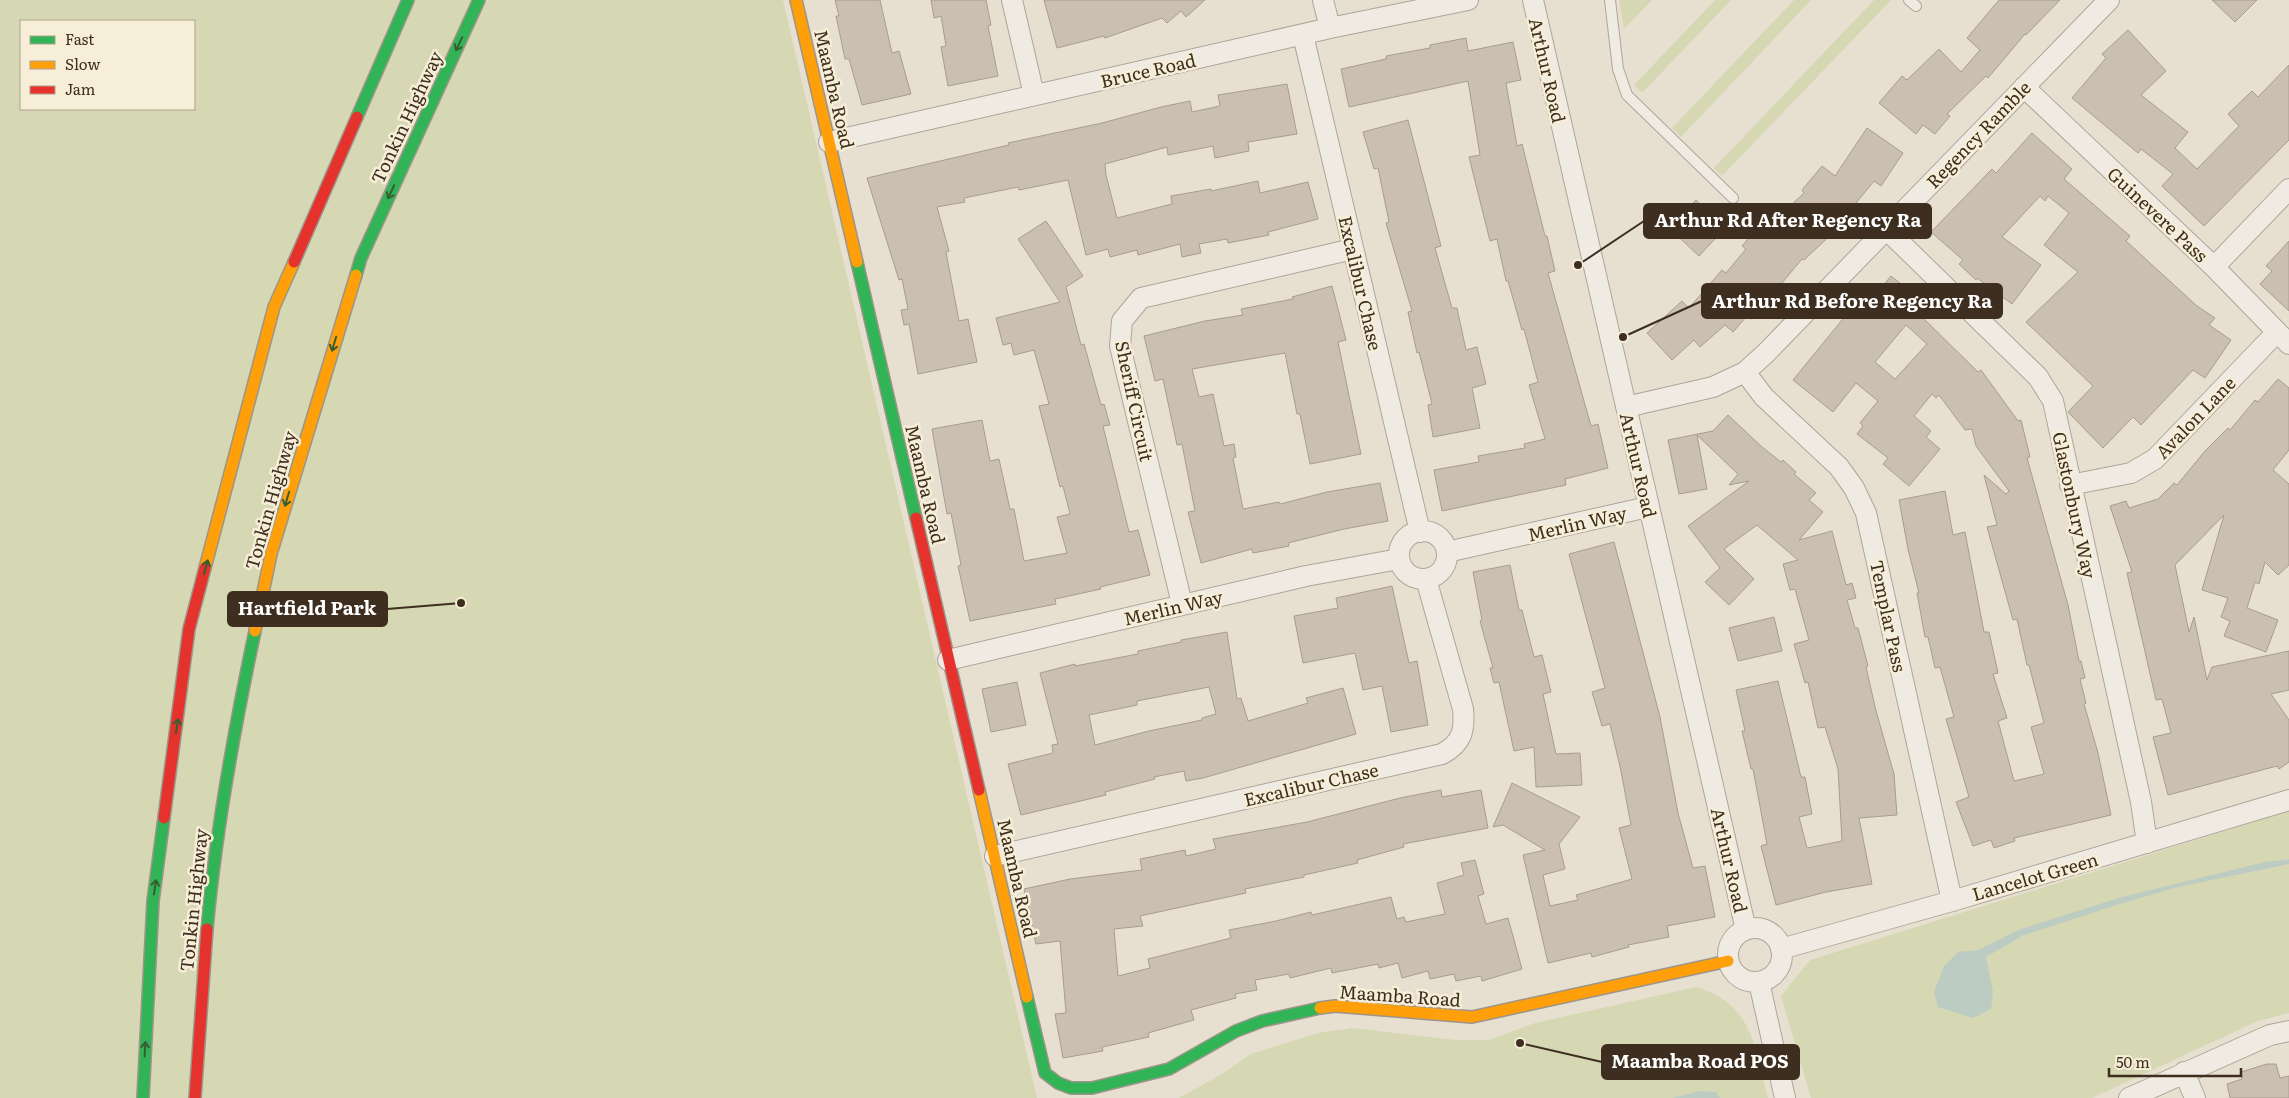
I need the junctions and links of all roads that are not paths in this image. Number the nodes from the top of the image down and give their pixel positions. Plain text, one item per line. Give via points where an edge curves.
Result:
1 (408, 0) edge
2 (479, 0) edge
3 (796, 0) edge
4 (1012, 0) edge
5 (1323, 0) edge
6 (1468, 0) edge
7 (1533, 0) edge
8 (1610, 0) edge
9 (2109, 0) edge
10 (1330, 28) junction
11 (1303, 35) junction
12 (2024, 87) junction
13 (1034, 96) junction
14 (828, 142) junction
15 (2289, 189) edge
16 (1733, 198) dead end
17 (1886, 229) junction
18 (1353, 249) junction
19 (2214, 267) junction
20 (2283, 338) edge
21 (1745, 372) junction
22 (1626, 407) junction
23 (2070, 485) junction
24 (1648, 507) junction
25 (1420, 532) junction
26 (1447, 552) junction
27 (1399, 559) junction
28 (1426, 579) junction
29 (1182, 604) junction
30 (948, 660) junction
31 (2289, 800) edge
32 (2146, 843) junction
33 (995, 856) junction
34 (1952, 901) junction
35 (1746, 930) junction
36 (1781, 949) junction
37 (1728, 961) junction
38 (1759, 982) junction
39 (2289, 1031) edge
40 (2184, 1072) junction
41 (143, 1098) edge
42 (195, 1098) edge
43 (1785, 1098) edge
44 (2129, 1098) edge
45 (2195, 1098) edge

41 -> 1 main road, Tonkin Highway via 153,901 189,629 274,307
2 -> 42 main road, Tonkin Highway via 360,258 270,554 240,700 213,859
3 - 14 main road, Maamba Road
4 - 13 street
5 - 10 street
6 - 10 street, Bruce Road
7 - 22 street, Arthur Road
8 - 16 lane via 1618,68 1627,95
9 - 12 street, Regency Ramble
10 - 11 street, Bruce Road
11 - 13 street, Bruce Road
11 - 18 street, Excalibur Chase
12 - 17 street, Regency Ramble
12 - 19 street, Guinevere Pass
13 - 14 street, Bruce Road
14 - 30 main road, Maamba Road
15 - 19 street
17 - 21 street, Regency Ramble
17 - 23 street, Glastonbury Way via 2038,377 2052,401
18 - 25 street, Excalibur Chase
18 - 29 street, Sheriff Circuit via 1141,298 1122,321 1120,346
19 - 20 street, Guinevere Pass
20 - 23 street, Avalon Lane via 2155,459 2131,473
21 - 22 street, Regency Ramble via 1713,387
21 - 34 street, Templar Pass via 1764,397 1839,466 1866,513
22 - 24 street, Arthur Road
23 - 32 street, Glastonbury Way via 2141,802
24 - 26 street, Merlin Way
24 - 35 street, Arthur Road
25 - 26 street via 1437,536
25 - 27 street via 1404,541
26 - 28 street via 1442,570
27 - 28 street via 1409,574
27 - 29 street, Merlin Way
28 - 33 street, Excalibur Chase via 1463,709 1464,724 1453,748 1442,754
29 - 30 street, Merlin Way
30 - 33 main road, Maamba Road
31 - 32 street, Lancelot Green
32 - 34 street, Lancelot Green
33 - 37 main road, Maamba Road via 1045,1073 1071,1088 1092,1088 1169,1069 1236,1031 1297,1012 1335,1006 1472,1017
34 - 36 street, Lancelot Green
35 - 36 street via 1764,930 1778,941
35 - 37 street via 1734,938
36 - 38 street via 1779,966 1774,974
37 - 38 street via 1743,980
38 - 43 street
39 - 40 street via 2270,1035
40 - 44 street
40 - 45 street

